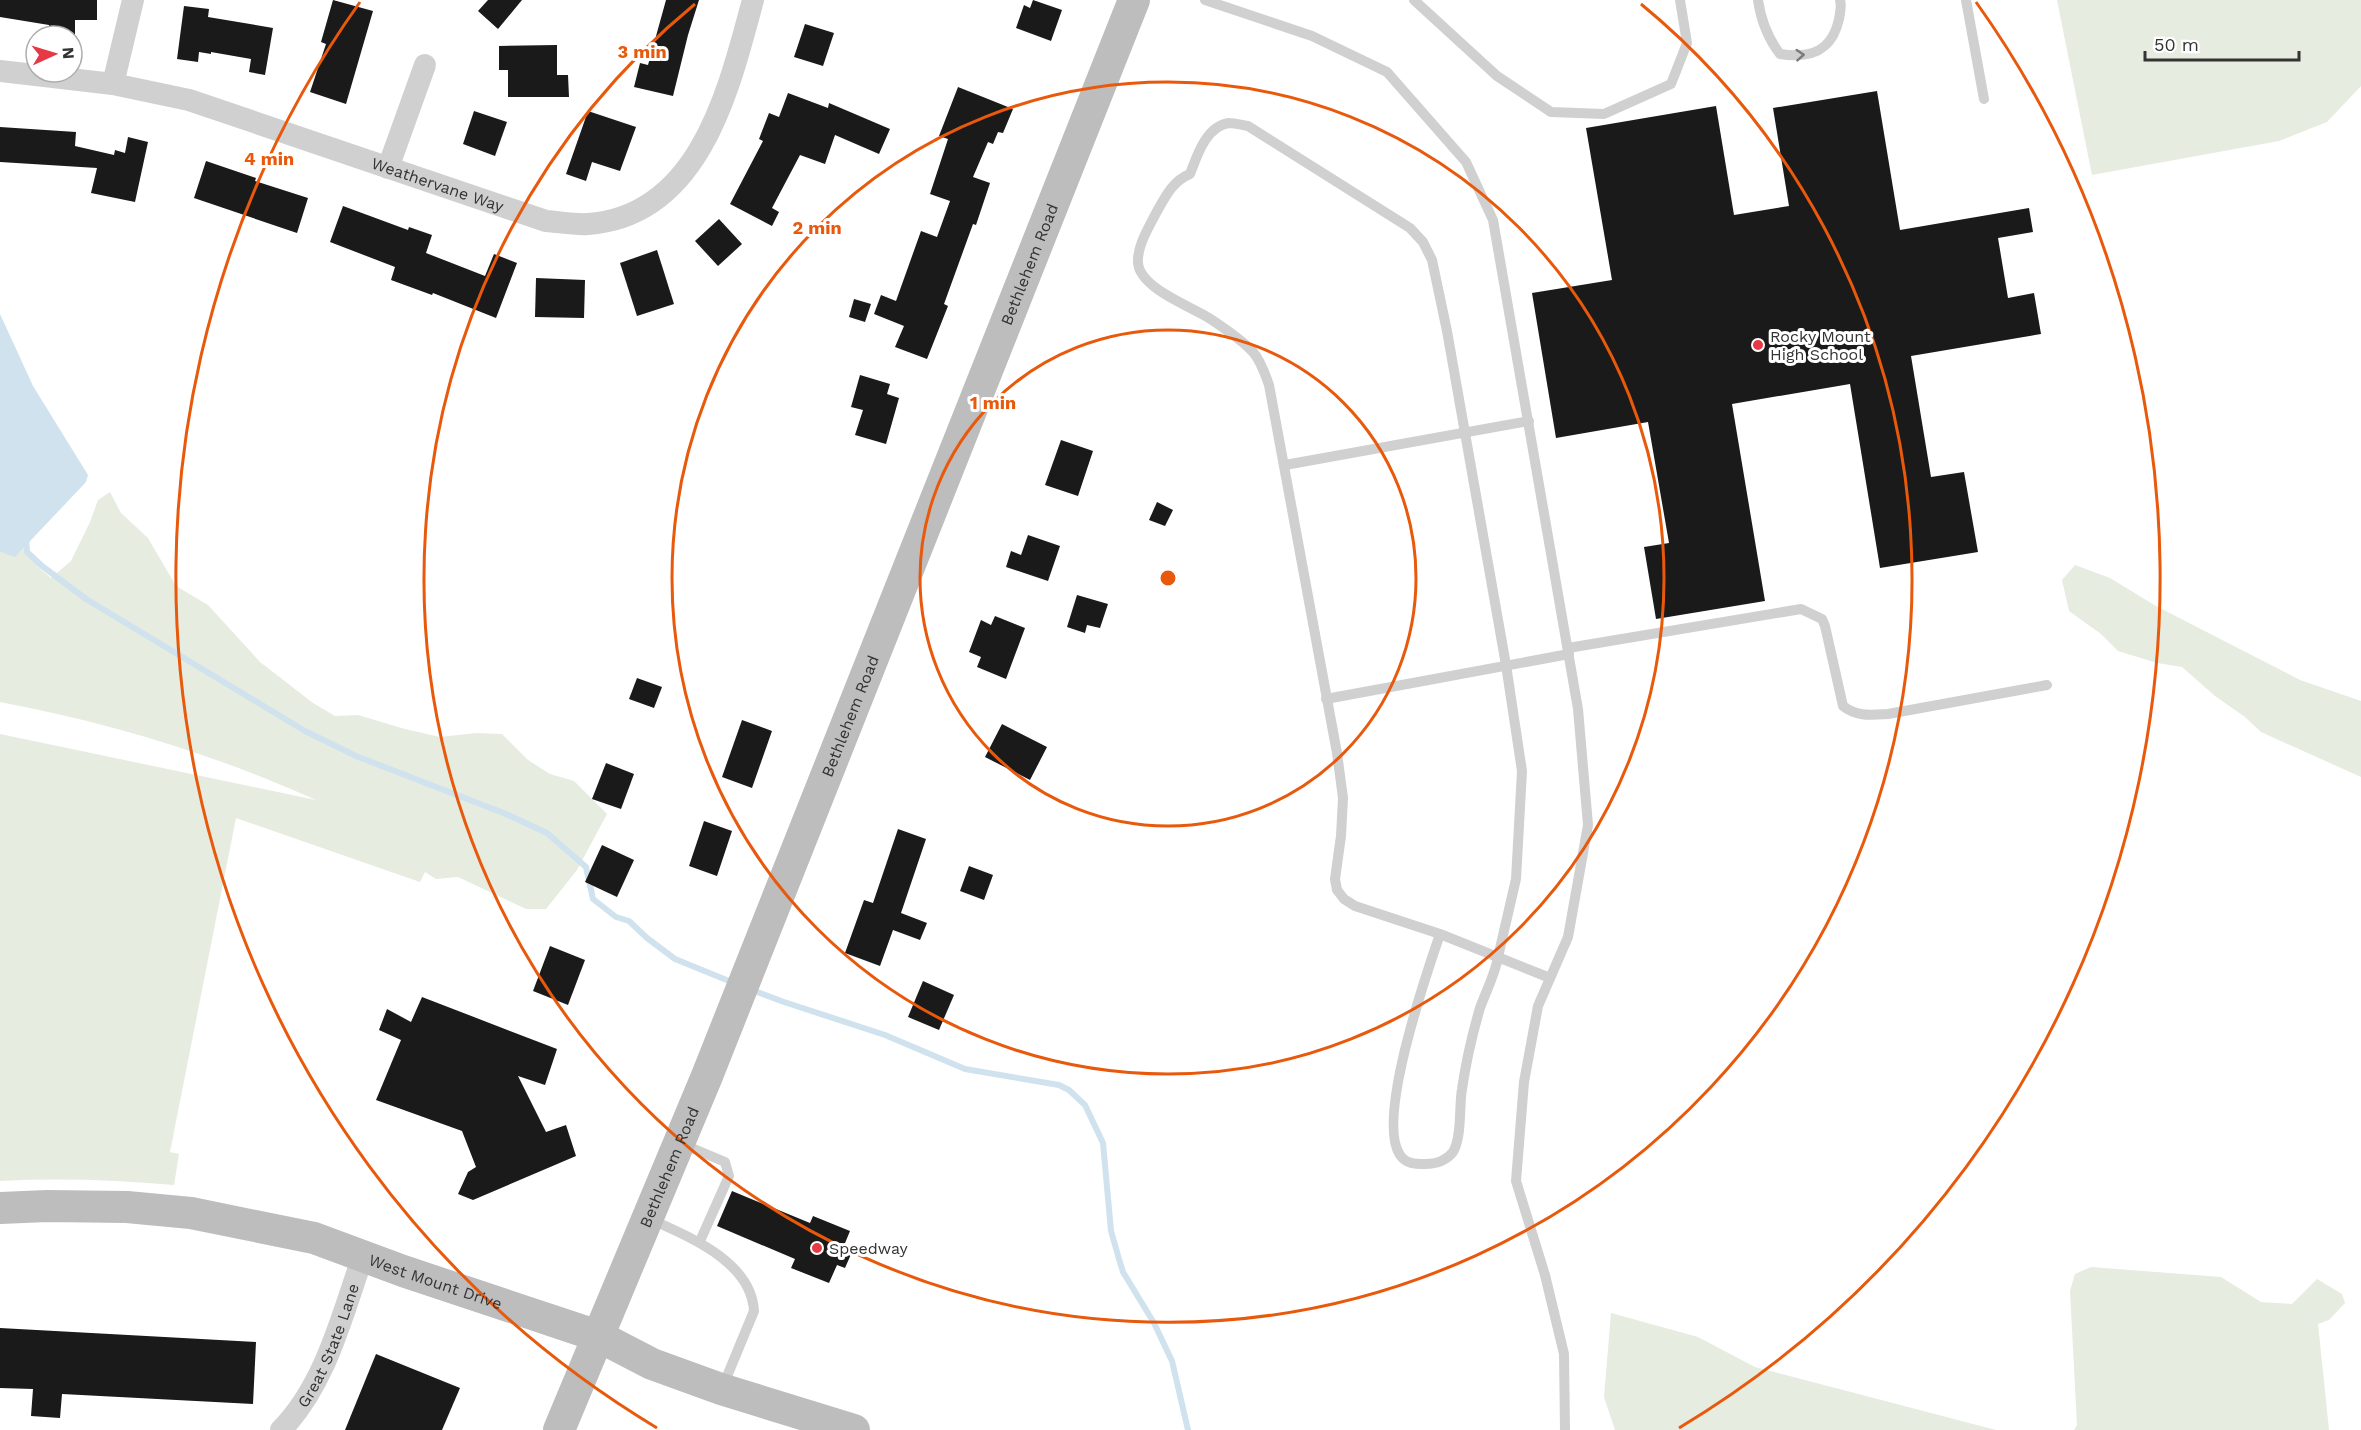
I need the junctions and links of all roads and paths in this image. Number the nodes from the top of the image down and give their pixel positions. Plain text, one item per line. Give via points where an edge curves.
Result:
1 (133, 0) edge
2 (753, 0) edge
3 (1134, 0) edge
4 (1205, 0) edge
5 (1414, 0) edge
6 (1680, 0) edge
7 (1758, 0) edge
8 (1840, 0) edge
9 (1966, 0) edge
10 (425, 65) dead end
11 (0, 71) edge
12 (113, 84) junction
13 (1984, 99) dead end
14 (388, 168) junction
15 (1529, 422) junction
16 (1464, 432) junction
17 (1285, 465) junction
18 (1569, 651) junction
19 (1506, 665) junction
20 (2046, 685) dead end
21 (1326, 699) junction
22 (1440, 934) junction
23 (1498, 957) junction
24 (1550, 978) junction
25 (679, 1142) junction
26 (0, 1208) edge
27 (648, 1218) junction
28 (700, 1242) junction
29 (363, 1256) junction
30 (598, 1336) junction
31 (721, 1389) junction
32 (280, 1430) edge
33 (559, 1430) edge
34 (855, 1430) edge
35 (1565, 1430) edge

1 - 12 street
2 - 14 street, Weathervane Way via 717,115 687,171 640,210 587,224 546,221
3 - 25 main road, Bethlehem Road
4 - 15 lane via 1312,36 1387,72 1466,162 1492,220
5 - 6 lane via 1497,76 1551,112 1605,114 1671,84 1688,43
7 -> 8 lane via 1768,38 1780,54 1794,56 1821,49 1832,39
9 - 13 lane
10 - 14 street
11 - 12 street, Weathervane Way
12 - 14 street, Weathervane Way via 189,100
15 - 16 lane
15 - 18 lane
16 - 17 lane
16 - 17 lane via 1432,260 1423,242 1390,214 1248,126 1230,123 1216,128 1190,174 1178,178 1166,196 1147,230 1138,263 1142,275 1155,287 1209,318 1253,353 1269,385
16 - 19 lane
17 - 21 lane
18 - 19 lane
18 - 20 lane via 1801,609 1822,620 1825,626 1843,706 1851,712 1864,716 1888,714
18 - 24 lane via 1588,825 1568,937
19 - 21 lane
19 - 23 lane via 1522,771 1516,879
21 - 22 lane via 1342,798 1337,890 1355,906
22 - 23 lane
22 - 23 lane via 1406,1041 1396,1102 1394,1142 1406,1162 1433,1164 1454,1151 1469,1048
23 - 24 lane
24 - 35 lane via 1538,1006 1524,1082 1516,1181 1564,1354
25 - 27 main road, Bethlehem Road
25 - 28 lane via 725,1162 728,1169 729,1176
26 - 29 main road, West Mount Drive via 127,1207 191,1213 314,1238
27 - 28 lane
27 - 30 main road, Bethlehem Road
28 - 31 lane via 745,1280 753,1298 754,1311
29 - 30 main road, West Mount Drive
29 - 32 street, Great State Lane via 329,1353 294,1417
30 - 31 main road, West Mount Drive via 652,1364
30 - 33 main road, Bethlehem Road
31 - 34 main road, West Mount Drive

